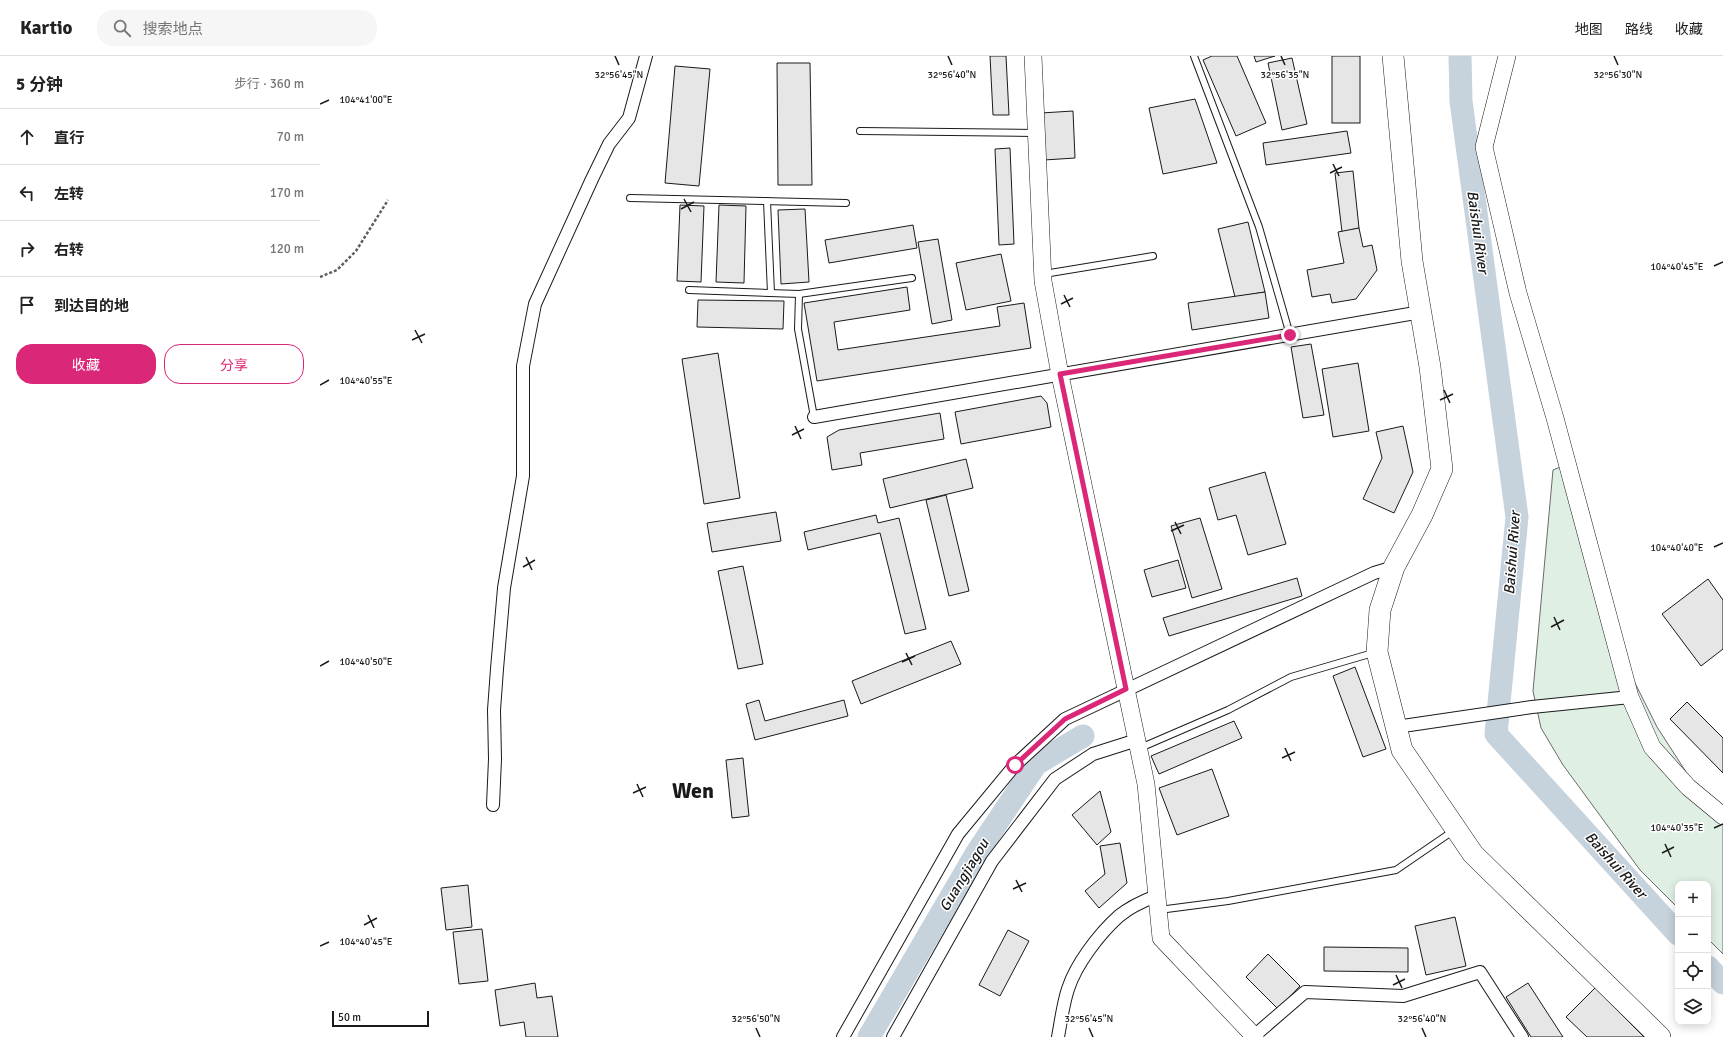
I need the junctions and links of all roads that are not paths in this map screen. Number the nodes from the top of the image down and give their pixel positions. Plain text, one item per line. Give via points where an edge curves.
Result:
1 (646, 56) edge
2 (1033, 56) edge
3 (1194, 56) edge
4 (1393, 56) edge
5 (1508, 56) edge
6 (860, 131) dead end
7 (1036, 133) junction
8 (630, 198) dead end
9 (767, 201) junction
10 (846, 203) dead end
11 (1153, 256) dead end
12 (1043, 274) junction
13 (912, 278) dead end
14 (689, 290) dead end
15 (771, 293) junction
16 (799, 294) junction
17 (1421, 312) junction
18 (1290, 335) junction
19 (1060, 374) junction
20 (814, 417) joint
21 (1394, 567) junction
22 (1377, 652) junction
23 (1126, 689) junction
24 (1630, 697) junction
25 (1403, 726) junction
26 (1137, 745) junction
27 (493, 804) dead end
28 (1723, 816) edge
29 (1456, 829) junction
30 (1157, 903) junction
31 (1254, 1036) edge
32 (843, 1037) edge
33 (893, 1037) edge
34 (1058, 1037) edge
35 (1522, 1037) edge
36 (1660, 1037) edge

1 - 27 street via 629,118 609,144 535,304 523,366 523,476 504,588 497,669
2 - 7 street
3 - 18 lane via 1259,228
4 - 17 highway via 1412,261
5 - 24 street via 1484,147 1518,293 1557,426
6 - 7 lane
7 - 12 street
8 - 9 lane
9 - 10 lane
9 - 15 lane
11 - 12 lane
12 - 19 street
13 - 16 lane
14 - 15 lane
15 - 16 lane
16 - 20 lane via 798,329
17 - 18 street
17 - 21 highway via 1442,469 1422,516
18 - 19 street
19 - 20 street
19 - 23 street
21 - 22 highway via 1380,610
21 - 23 street via 1374,573
22 - 25 highway
22 - 26 lane via 1291,677 1228,710
23 - 26 street
23 - 32 street via 1065,719 1015,765 958,834
24 - 25 street via 1532,707
24 - 28 street via 1652,747 1688,787
25 - 29 highway via 1402,750
26 - 30 street via 1146,784
26 - 33 street via 1093,754 1055,779 992,862
29 - 30 lane via 1396,870 1228,901
29 - 36 highway via 1473,854
30 - 31 street via 1160,938
30 - 34 street via 1141,901 1119,916 1096,941 1068,989
31 - 35 street via 1305,992 1403,996 1480,972

